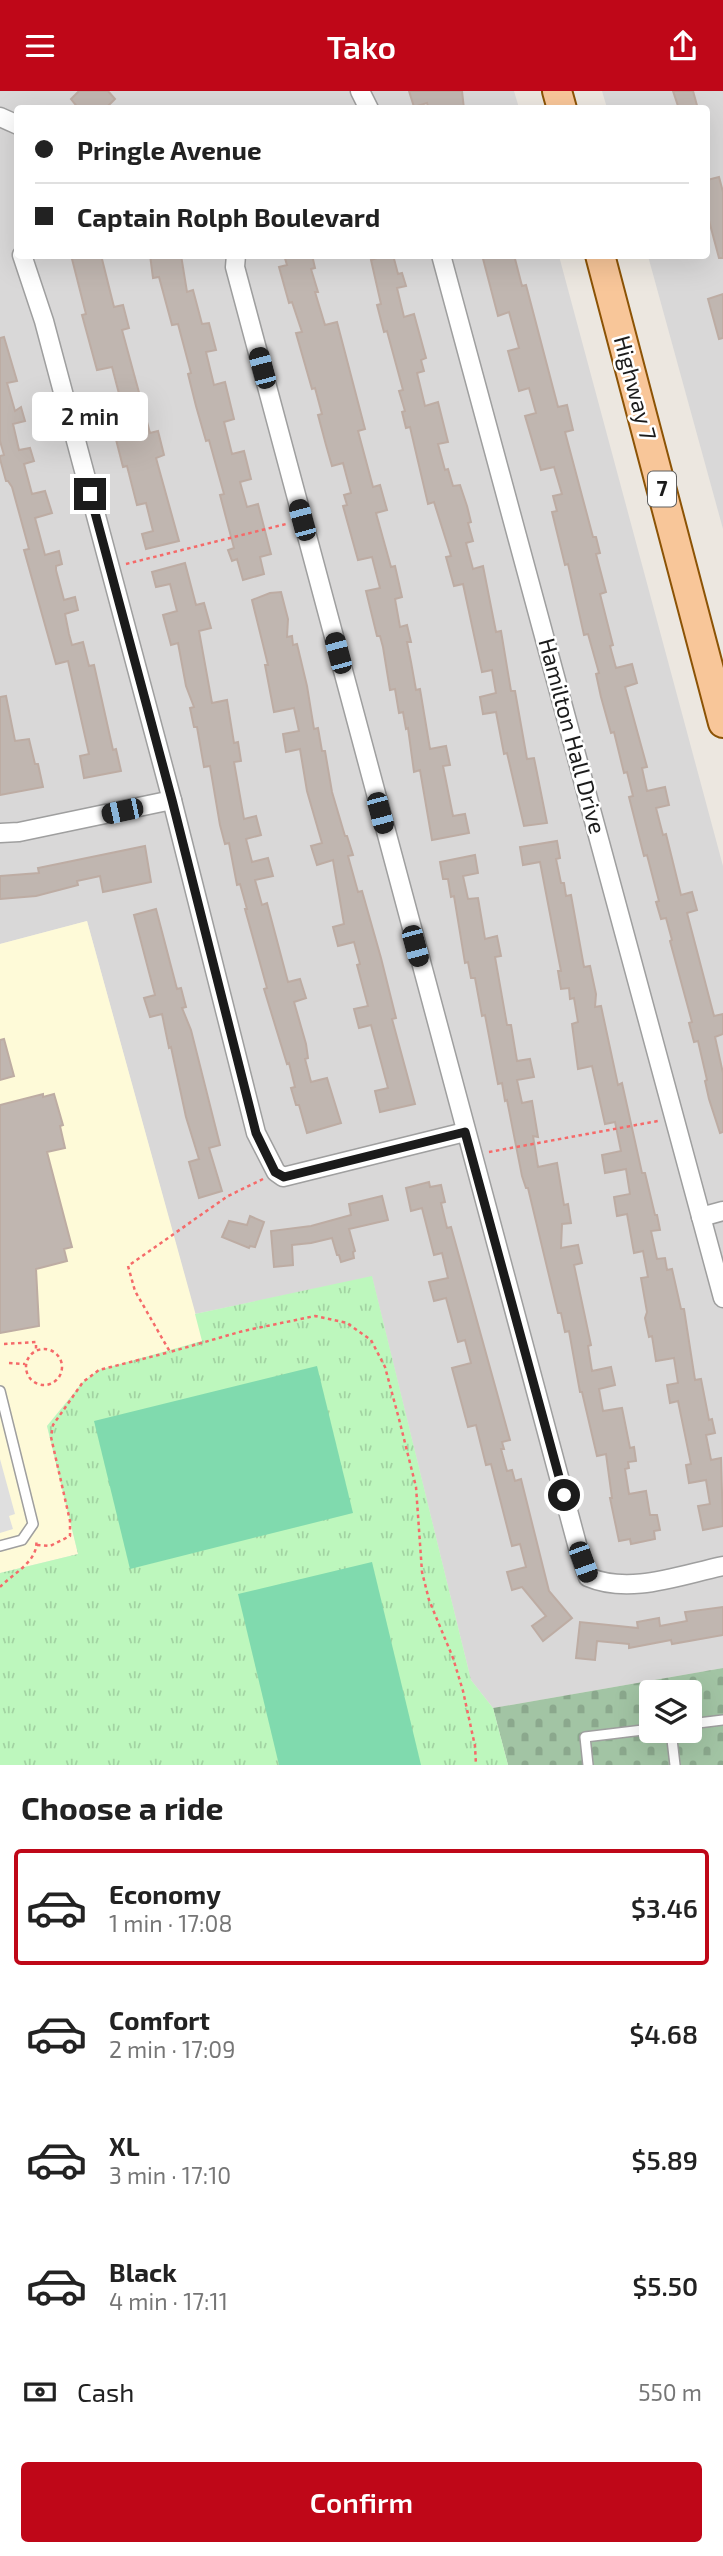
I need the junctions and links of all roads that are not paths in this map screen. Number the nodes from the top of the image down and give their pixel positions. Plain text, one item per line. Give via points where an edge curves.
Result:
1 (23, 259) edge
2 (236, 259) edge
3 (442, 259) edge
4 (601, 259) edge
5 (723, 723) edge
6 (172, 800) junction
7 (0, 833) edge
8 (465, 1132) junction
9 (723, 1211) edge
10 (701, 1217) junction
11 (723, 1298) edge
12 (0, 1391) edge
13 (0, 1546) edge
14 (723, 1566) edge
15 (723, 1720) edge
16 (702, 1723) edge
17 (639, 1730) edge
18 (672, 1743) edge
19 (588, 1765) edge
20 (675, 1765) edge

1 - 6 street
2 - 8 street
3 - 10 street, Hamilton Hall Drive
4 - 5 main road, Highway 7 / 7
6 - 7 street
6 - 8 street via 256,1133 275,1172 284,1177
8 - 14 street via 588,1577 605,1584 628,1585
9 - 10 street
10 - 11 street, Hamilton Hall Drive
12 - 13 lane via 33,1524 22,1540
15 - 16 lane
17 - 19 lane via 585,1737
18 - 20 lane

